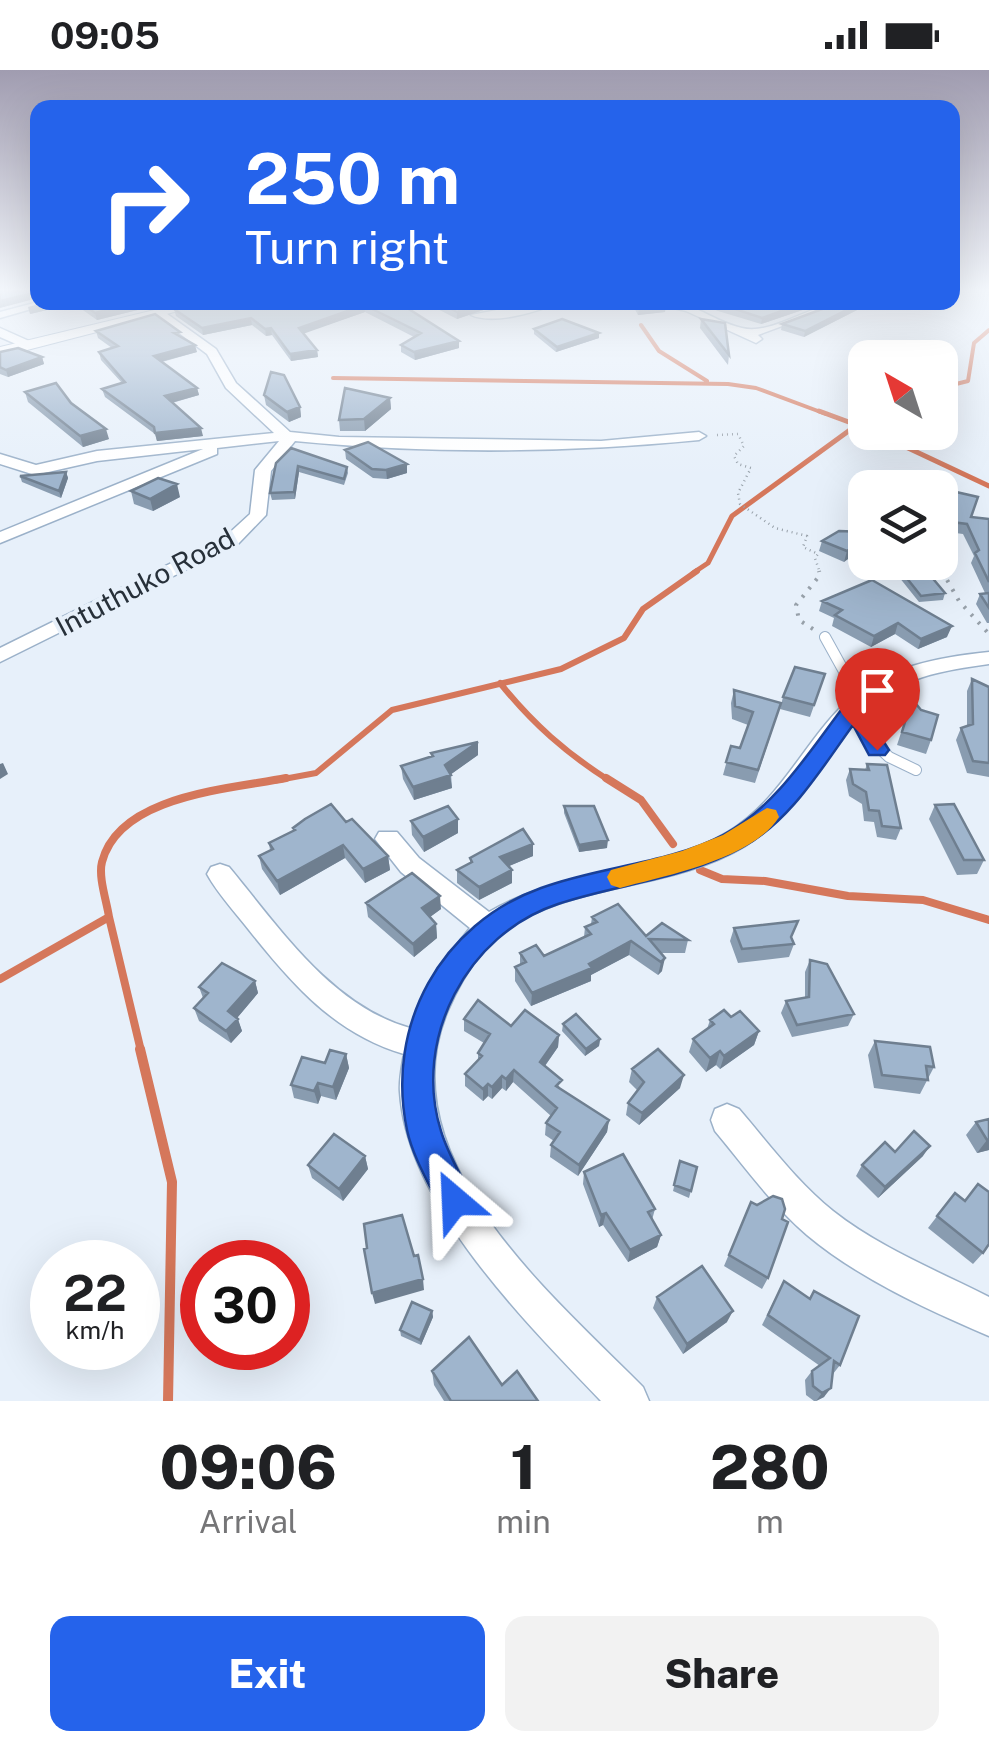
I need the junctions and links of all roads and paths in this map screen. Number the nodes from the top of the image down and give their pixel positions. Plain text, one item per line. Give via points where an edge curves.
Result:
1 (212, 352) edge
2 (258, 411) junction
3 (288, 436) junction
4 (699, 436) joint
5 (236, 443) junction
6 (0, 459) edge
7 (185, 476) dead end
8 (740, 504) joint
9 (0, 538) edge
10 (944, 580) edge
11 (989, 634) edge
12 (825, 637) joint
13 (0, 656) edge
14 (989, 658) edge
15 (859, 702) junction
16 (916, 770) dead end
17 (388, 839) dead end
18 (220, 874) dead end
19 (488, 928) junction
20 (419, 1045) junction
21 (727, 1120) dead end
22 (989, 1317) edge
23 (629, 1401) edge

1 - 2 street via 226,379
2 - 3 street
2 - 5 street
3 - 4 street via 601,445
3 - 5 street
3 - 13 street, Intuthuko Road via 263,470 258,515 248,528 210,554
4 - 8 path via 738,434 744,446 734,456 751,468 738,492
5 - 6 street via 97,456 35,470
5 - 7 street
5 - 9 street
8 - 12 path via 775,528 807,536 803,547 818,554 820,576 796,605 799,620
10 - 11 path
12 - 15 lane
14 - 15 street via 930,665
15 - 16 lane via 866,735 877,750
15 - 19 street via 790,792 732,842 550,895
17 - 19 street
18 - 20 street via 338,1005 375,1031
19 - 20 street via 444,982
20 - 23 street via 416,1087 424,1134 443,1181 525,1291
21 - 22 street via 823,1225

